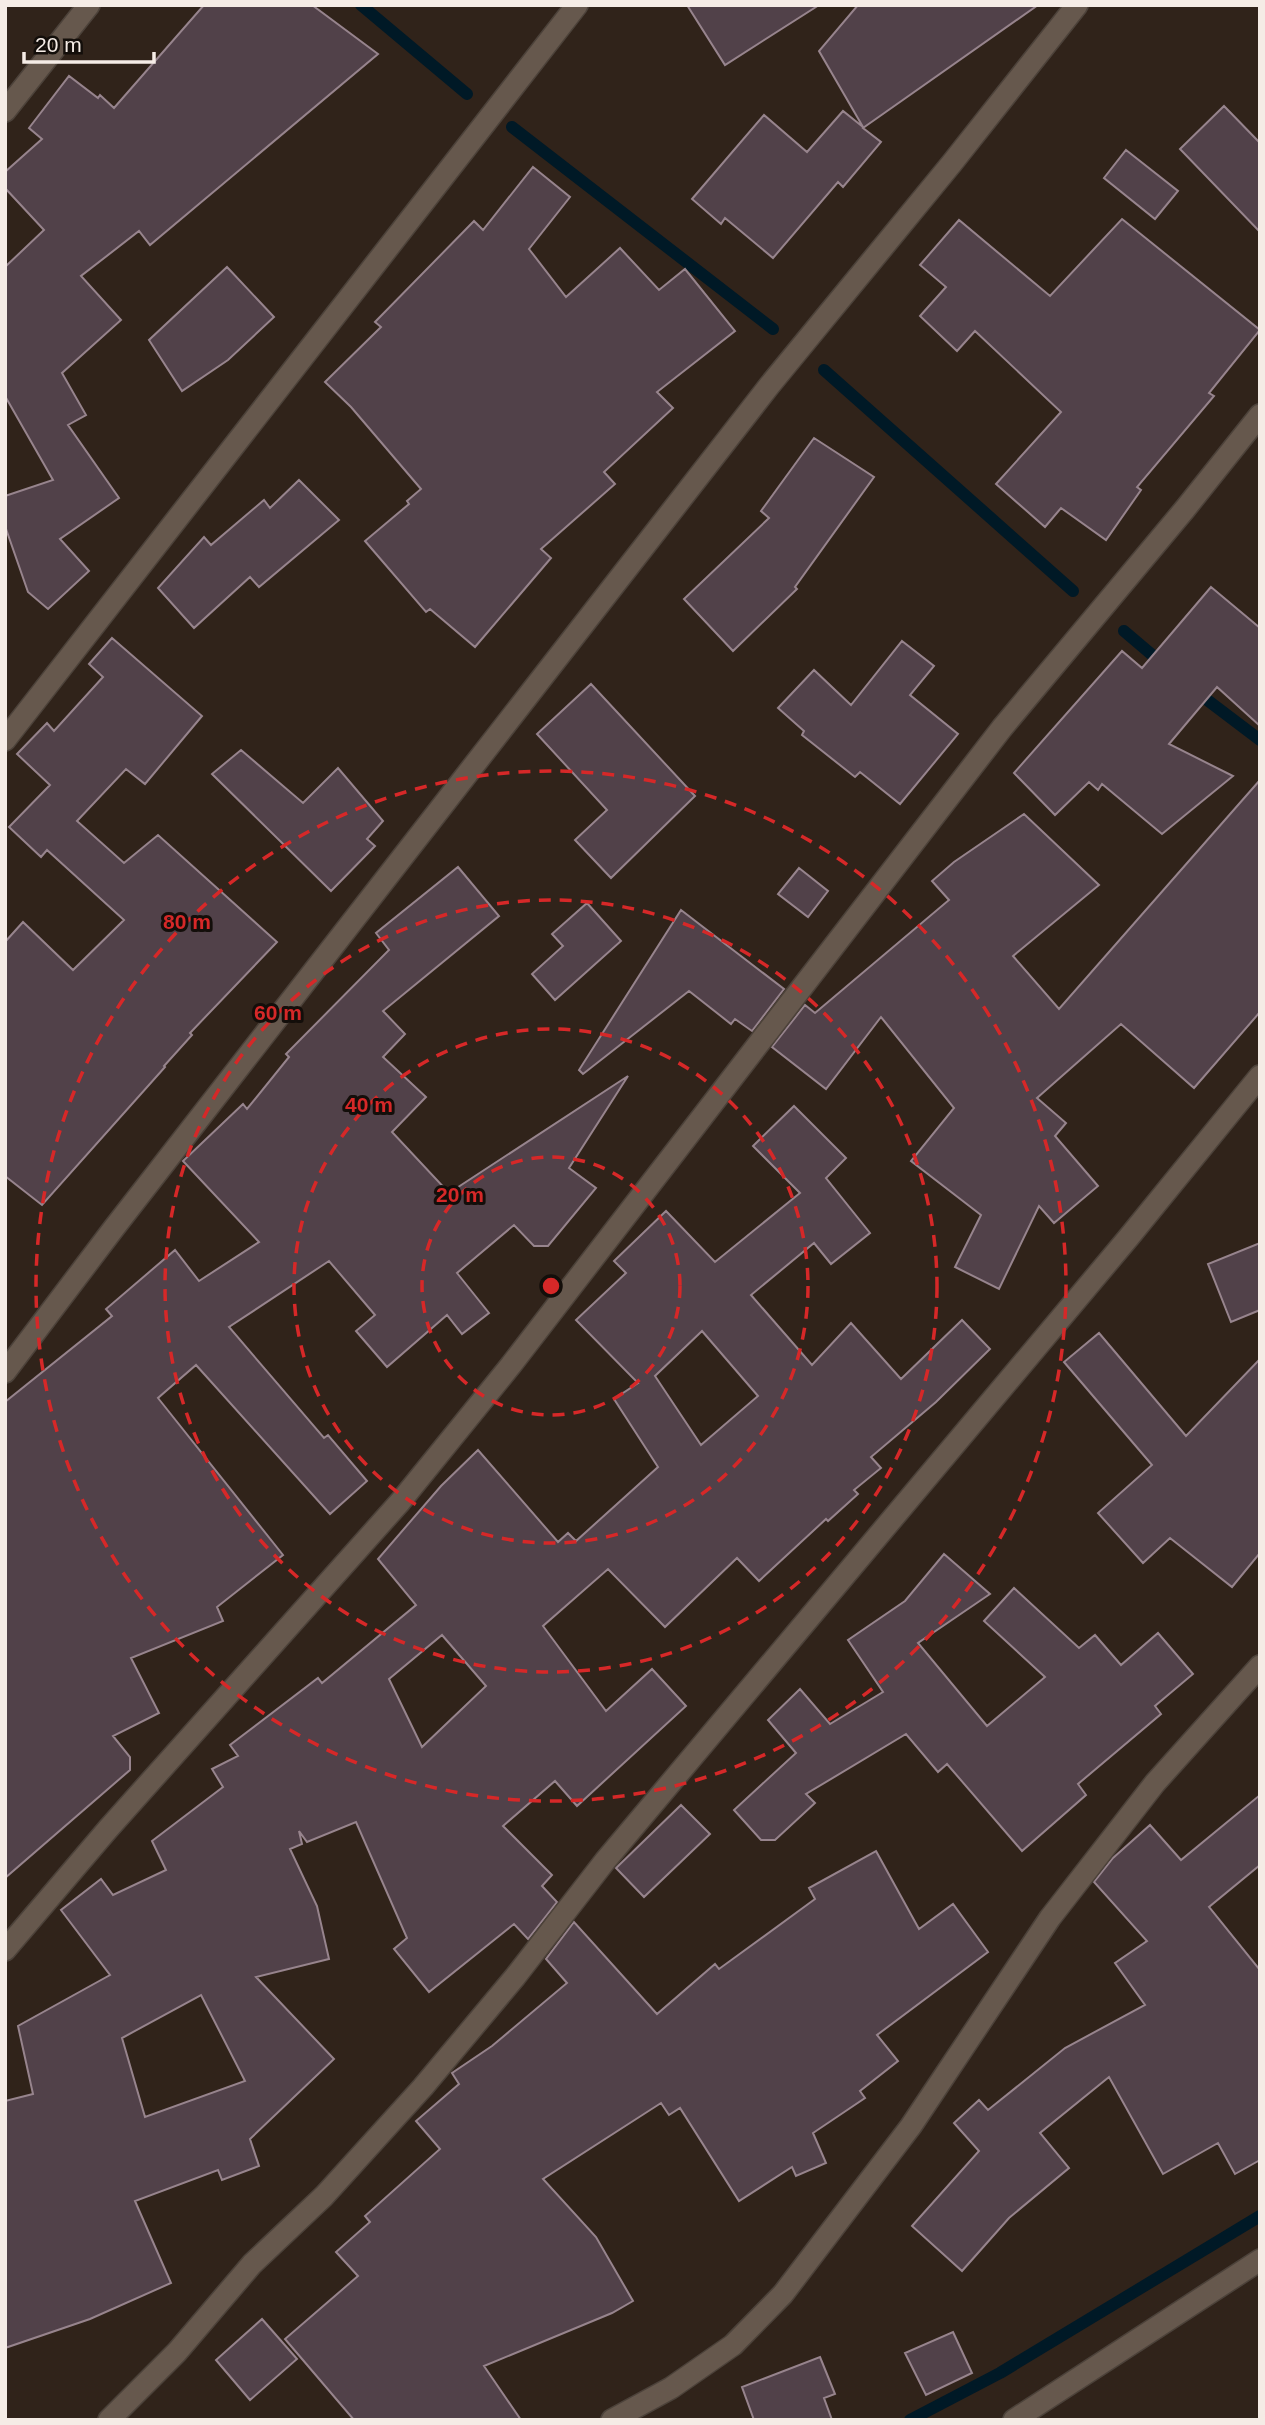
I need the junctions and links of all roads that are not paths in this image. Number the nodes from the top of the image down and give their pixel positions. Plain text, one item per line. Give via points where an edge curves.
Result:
1 (89, 5) edge
2 (577, 5) edge
3 (1077, 5) edge
4 (5, 111) edge
5 (1260, 415) edge
6 (5, 740) edge
7 (1260, 1076) edge
8 (5, 1372) edge
9 (1260, 1667) edge
10 (5, 1950) edge
11 (1260, 2260) edge
12 (110, 2420) edge
13 (612, 2420) edge
14 (1014, 2420) edge

1 - 4 street
2 - 6 street
3 - 8 street via 769,386
5 - 10 street via 1002,728 400,1502
7 - 12 street via 605,1861 423,2087
9 - 13 street via 1155,1783 1050,1918 911,2126 783,2294 733,2345 671,2388
11 - 14 street

